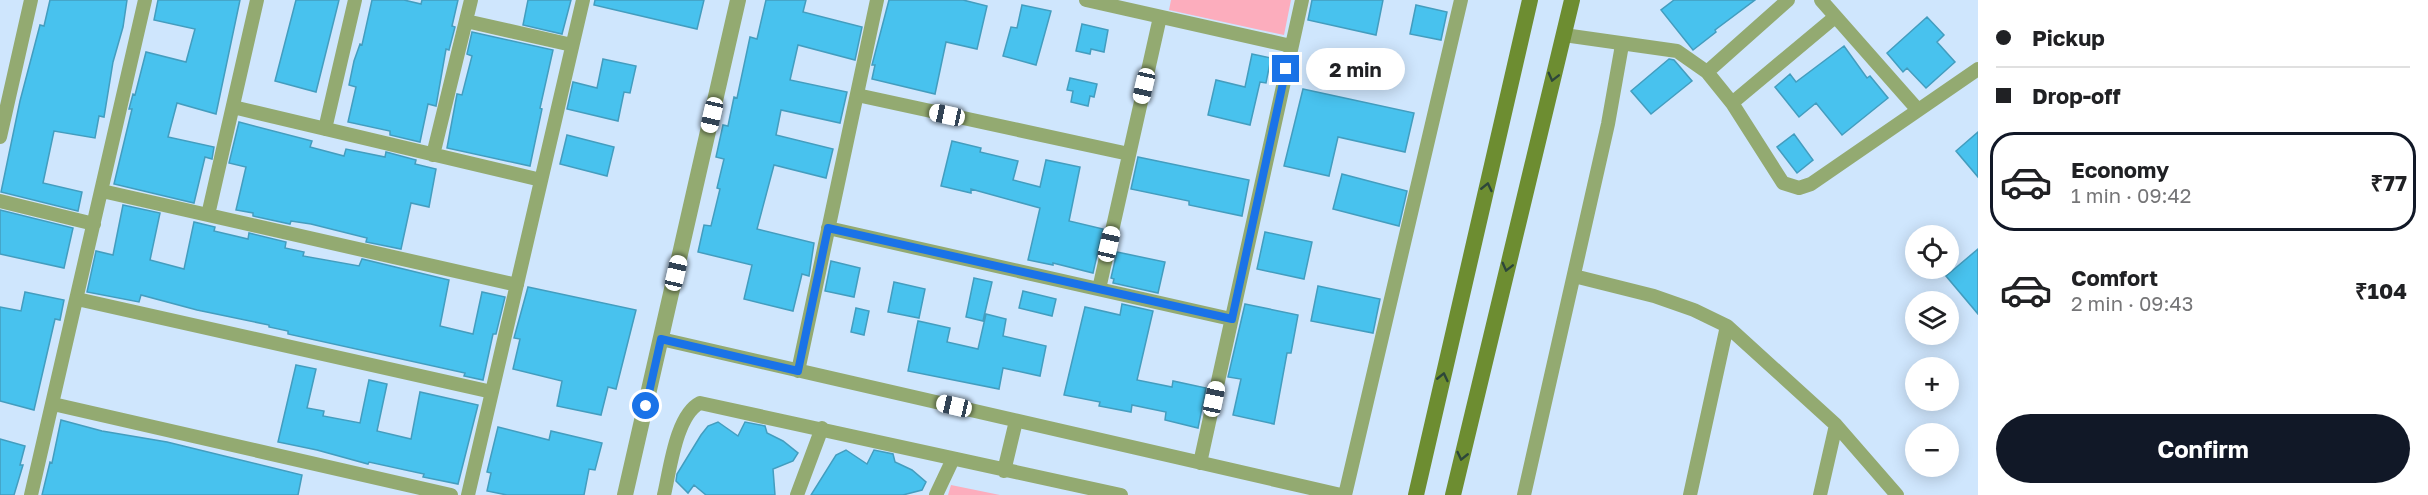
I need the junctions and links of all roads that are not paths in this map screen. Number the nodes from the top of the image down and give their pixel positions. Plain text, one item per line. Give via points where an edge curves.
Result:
1 (31, 0) edge
2 (145, 0) edge
3 (257, 0) edge
4 (355, 0) edge
5 (471, 0) edge
6 (583, 0) edge
7 (738, 0) edge
8 (877, 0) edge
9 (1086, 0) edge
10 (1302, 0) edge
11 (1461, 0) edge
12 (1530, 0) edge
13 (1572, 0) edge
14 (1788, 0) edge
15 (1821, 0) edge
16 (1835, 16) junction
17 (1160, 17) junction
18 (466, 21) junction
19 (1564, 35) junction
20 (572, 45) junction
21 (1622, 45) junction
22 (1291, 46) junction
23 (1978, 69) edge
24 (1707, 72) junction
25 (856, 95) junction
26 (1732, 104) junction
27 (232, 107) junction
28 (1918, 110) junction
29 (325, 129) junction
30 (0, 137) edge
31 (1129, 154) junction
32 (433, 155) junction
33 (541, 180) junction
34 (102, 190) junction
35 (0, 201) edge
36 (207, 215) junction
37 (94, 224) junction
38 (828, 228) junction
39 (1574, 276) junction
40 (517, 285) junction
41 (1099, 289) junction
42 (76, 299) junction
43 (1232, 319) junction
44 (1726, 326) junction
45 (661, 339) junction
46 (798, 371) junction
47 (492, 392) junction
48 (52, 404) junction
49 (1016, 421) junction
50 (1836, 425) junction
51 (822, 428) junction
52 (953, 459) junction
53 (1200, 463) junction
54 (1004, 471) junction
55 (1088, 491) edge
56 (32, 495) edge
57 (451, 495) edge
58 (468, 495) edge
59 (625, 495) edge
60 (664, 495) edge
61 (797, 495) edge
62 (936, 495) edge
63 (1121, 495) edge
64 (1343, 495) edge
65 (1416, 495) edge
66 (1453, 495) edge
67 (1524, 495) edge
68 (1690, 495) edge
69 (1820, 495) edge
70 (1898, 495) edge

1 - 30 street
2 - 34 street
3 - 27 street
4 - 29 street
5 - 18 street
6 - 20 street
7 - 45 street
8 - 25 street
9 - 17 street
10 - 22 street
11 - 64 street
65 -> 12 main road
13 - 19 main road
14 - 24 street
15 - 16 street
16 - 26 street
16 - 28 street
17 - 22 street
17 - 31 street
18 - 20 street
18 - 32 street
19 - 21 street
19 -> 66 main road
20 - 33 street
21 - 24 street via 1677,51
21 - 39 street
22 - 43 street
23 - 28 street
24 - 26 street
25 - 31 street
25 - 38 street
26 - 28 street via 1783,183 1799,188 1811,184
27 - 29 street
27 - 36 street
29 - 32 street
31 - 41 street
32 - 33 street
33 - 40 street
34 - 36 street
34 - 37 street
35 - 37 street
36 - 40 street
37 - 42 street
38 - 41 street
38 - 46 street
39 - 44 street via 1654,296
39 - 67 street
40 - 47 street
41 - 43 street
42 - 47 street
42 - 48 street
43 - 53 street
44 - 50 street
44 - 68 street
45 - 46 street
45 - 59 street
46 - 49 street
47 - 58 street
48 - 56 street
48 - 57 street
49 - 53 street
49 - 54 street
50 - 69 street
50 - 70 street
51 - 52 street
51 - 60 street via 700,403 683,420
51 - 61 street
52 - 54 street
52 - 62 street
53 - 64 street
54 - 55 street
55 - 63 street

